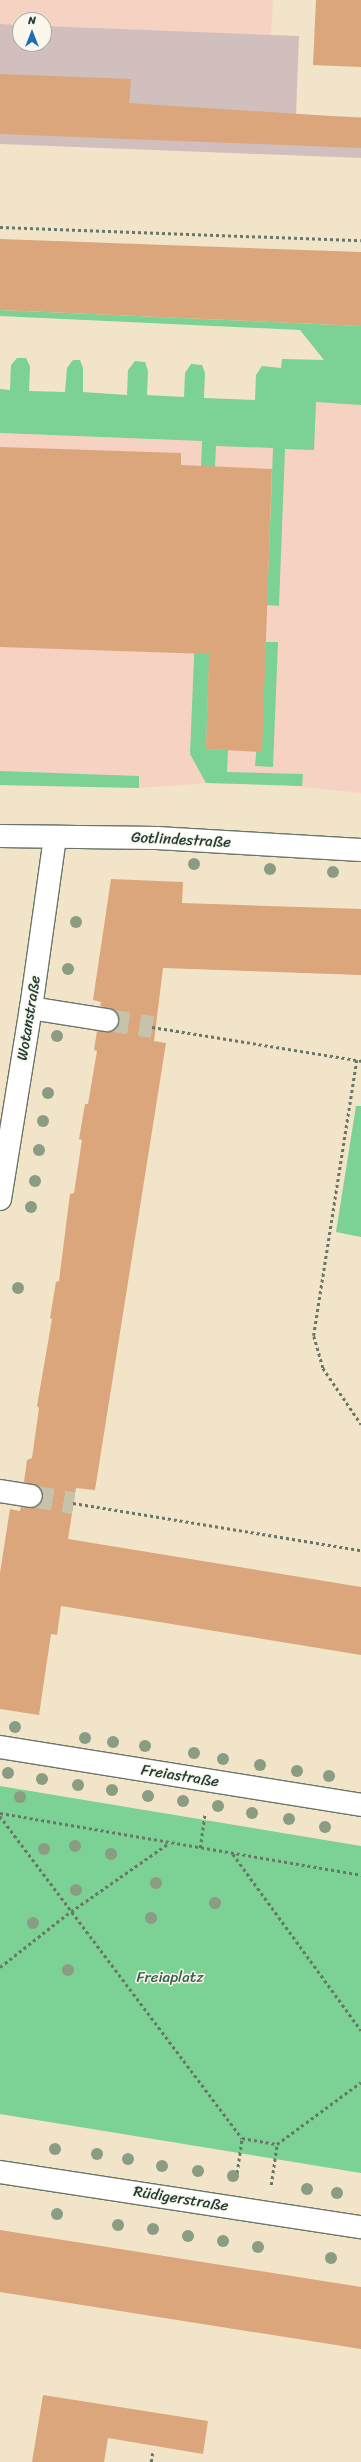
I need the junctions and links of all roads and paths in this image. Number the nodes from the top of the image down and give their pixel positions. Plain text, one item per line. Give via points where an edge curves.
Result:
1 (0, 227) edge
2 (361, 240) edge
3 (0, 836) edge
4 (55, 837) junction
5 (361, 850) edge
6 (31, 1008) junction
7 (107, 1020) tunnel mouth
8 (152, 1027) tunnel mouth
9 (357, 1060) junction
10 (361, 1061) edge
11 (0, 1199) edge
12 (361, 1424) edge
13 (0, 1490) edge
14 (31, 1496) tunnel mouth
15 (74, 1503) tunnel mouth
16 (361, 1550) edge
17 (0, 1746) edge
18 (361, 1804) edge
19 (205, 1814) dead end
20 (0, 1815) edge
21 (169, 1842) junction
22 (200, 1848) junction
23 (233, 1853) junction
24 (361, 1875) edge
25 (72, 1911) junction
26 (0, 1967) edge
27 (361, 2030) edge
28 (361, 2082) edge
29 (242, 2138) junction
30 (276, 2144) junction
31 (239, 2157) dead end
32 (274, 2160) dead end
33 (0, 2172) edge
34 (361, 2227) edge
35 (153, 2450) dead end
36 (151, 2462) edge

1 - 2 path
3 - 4 street, Gotlindestraße
4 - 5 street, Gotlindestraße via 157,838
4 - 6 street, Wotanstraße
6 - 7 street
6 - 11 street, Wotanstraße
8 - 9 path
9 - 10 path
9 - 12 path via 314,1336 323,1368
13 - 14 street
15 - 16 path
17 - 18 street, Freiastraße
19 - 22 path
20 - 21 path
20 - 25 path
21 - 22 path
21 - 25 path
22 - 23 path
23 - 24 path
23 - 27 path
25 - 26 path
25 - 29 path
28 - 30 path
29 - 30 path
29 - 31 path
30 - 32 path
33 - 34 street, Rüdigerstraße
35 - 36 path

